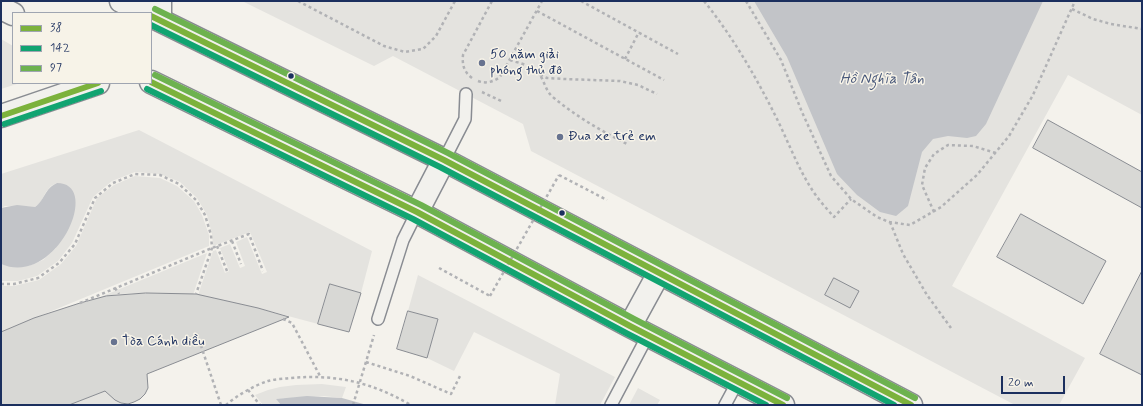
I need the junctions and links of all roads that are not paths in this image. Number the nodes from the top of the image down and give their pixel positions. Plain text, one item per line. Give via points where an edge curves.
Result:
1 (121, 1) edge
2 (1, 8) edge
3 (154, 12) edge
4 (12, 14) edge
5 (152, 82) edge
6 (95, 84) edge
7 (466, 94) dead end
8 (1, 116) edge
9 (444, 160) junction
10 (417, 212) junction
11 (659, 273) junction
12 (378, 319) road end
13 (639, 330) junction
14 (738, 381) junction
15 (611, 405) edge
16 (725, 405) edge
17 (783, 405) edge
18 (911, 405) edge

1 - 3 main road
2 - 4 main road
3 - 9 main road
5 - 10 main road
6 - 8 main road
7 - 9 lane via 465,119
9 - 10 main road
9 - 11 main road
10 - 12 lane via 403,240
10 - 13 main road
11 - 13 main road
11 - 18 main road
13 - 14 main road
13 - 15 lane
14 - 16 lane
14 - 17 main road

